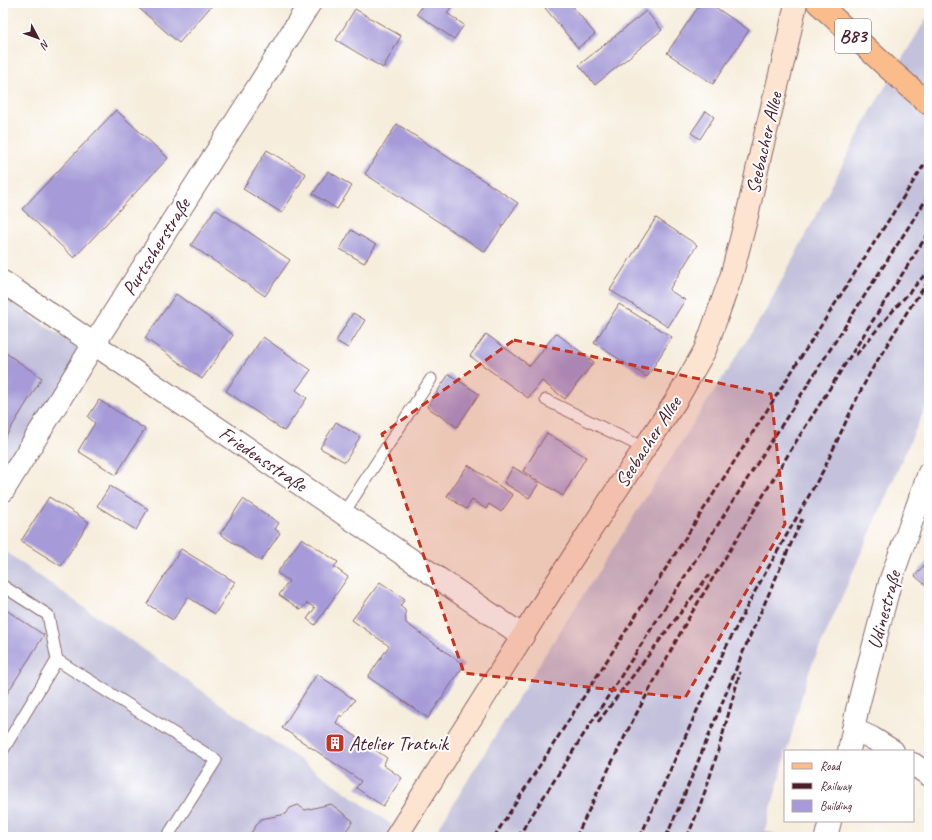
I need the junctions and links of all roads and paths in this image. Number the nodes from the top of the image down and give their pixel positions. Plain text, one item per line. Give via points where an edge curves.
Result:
1 (310, 3) edge
2 (796, 3) edge
3 (818, 3) edge
4 (929, 104) edge
5 (3, 282) edge
6 (94, 344) junction
7 (431, 379) dead end
8 (546, 400) dead end
9 (644, 448) junction
10 (929, 473) edge
11 (3, 491) edge
12 (343, 514) junction
13 (3, 586) edge
14 (523, 636) junction
15 (57, 660) junction
16 (853, 729) junction
17 (3, 750) edge
18 (848, 750) edge
19 (891, 750) edge
20 (914, 765) edge
21 (929, 775) edge
22 (830, 822) edge
23 (168, 837) edge
24 (396, 837) edge
25 (826, 837) edge

1 - 6 street, Purtscherstraße
2 - 9 street, Seebacher Allee via 731,277 705,350 677,399
3 - 4 main road, B83
5 - 6 street, Friedensstraße
6 - 11 street, Purtscherstraße
6 - 12 street, Friedensstraße
7 - 12 lane
8 - 9 lane
9 - 14 street, Seebacher Allee
10 - 16 street, Udinestraße via 891,579
12 - 14 street, Friedensstraße
13 - 15 lane via 48,616
14 - 24 street, Seebacher Allee
15 - 17 lane
15 - 23 lane via 216,760
16 - 18 street, Udinestraße
16 - 19 street
20 - 21 street
22 - 25 street

